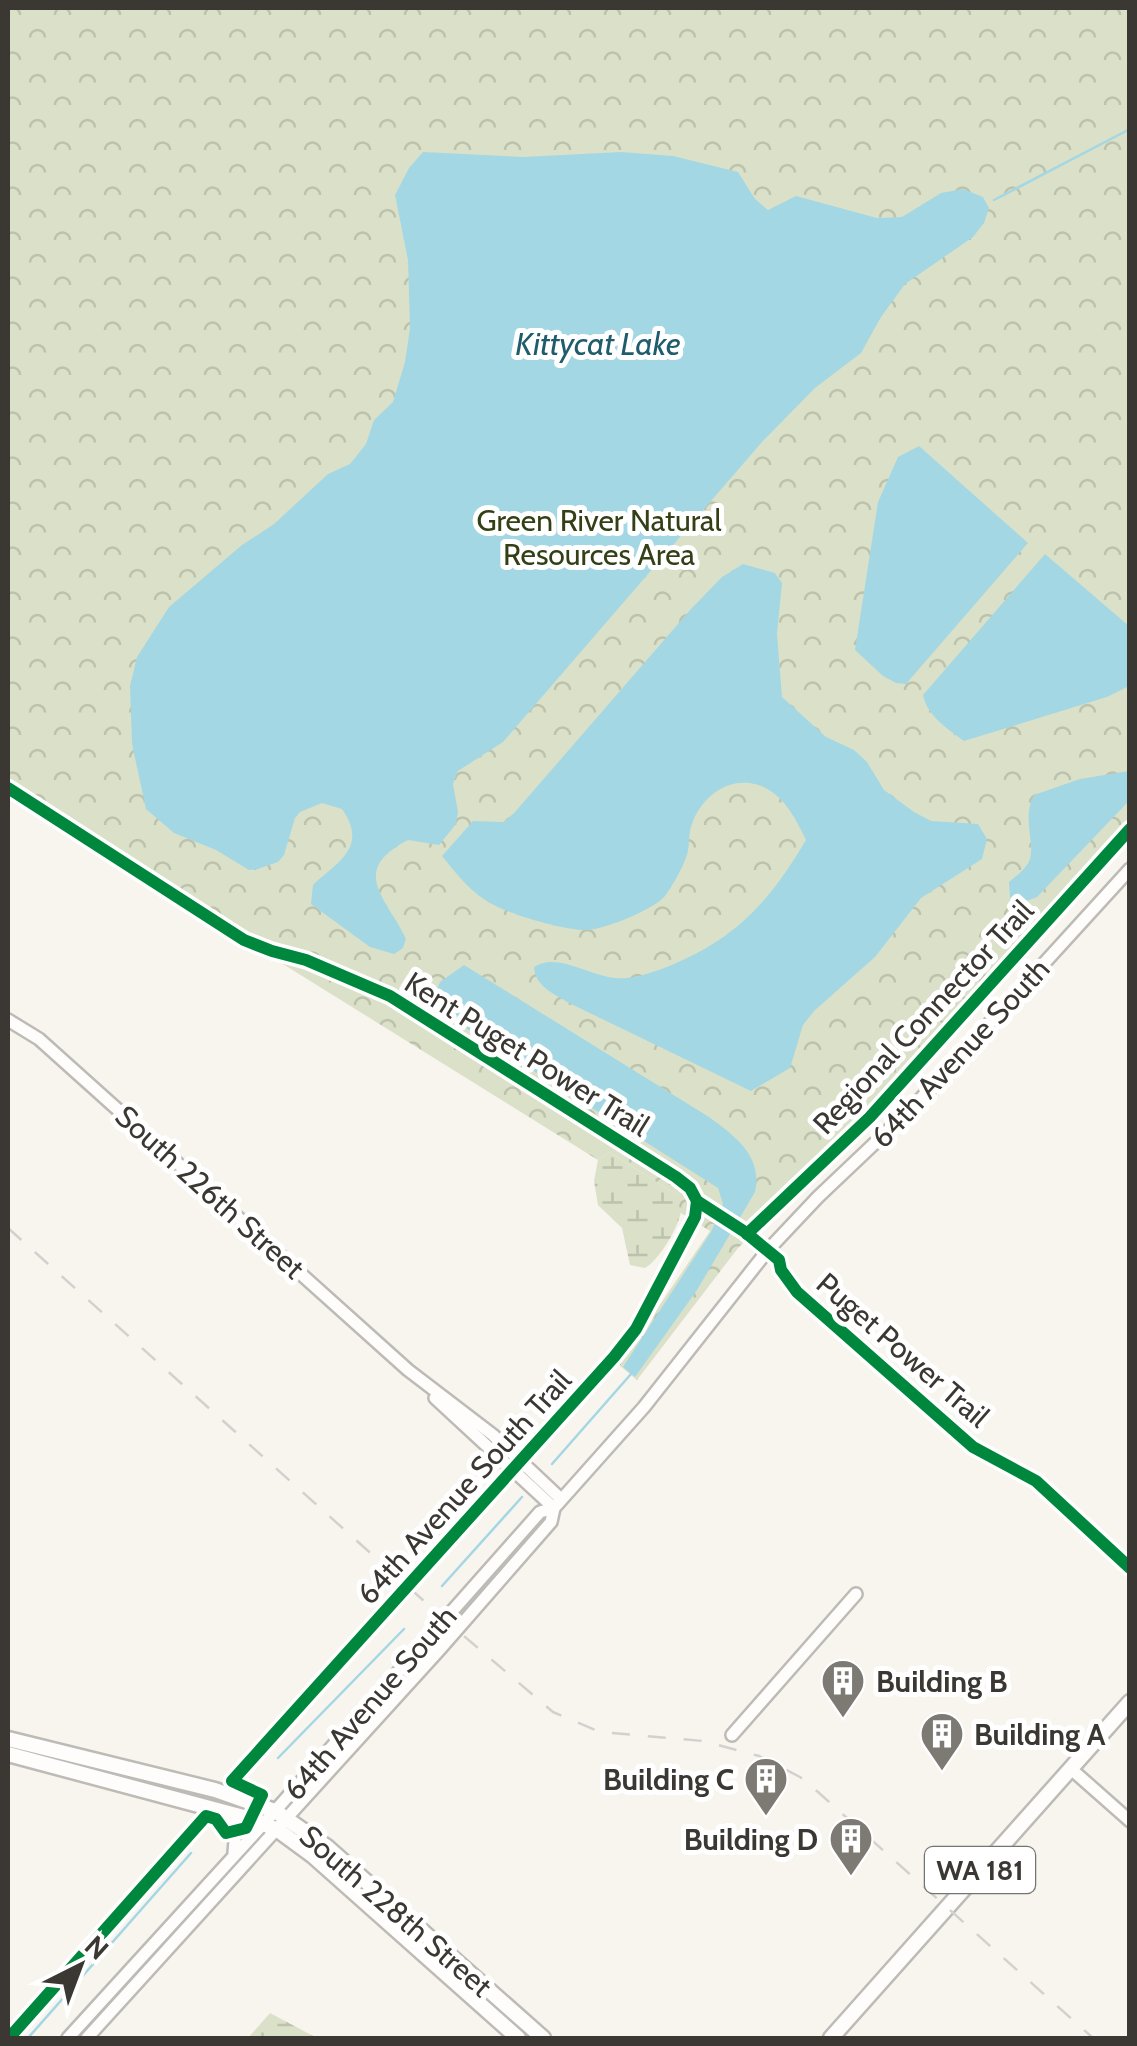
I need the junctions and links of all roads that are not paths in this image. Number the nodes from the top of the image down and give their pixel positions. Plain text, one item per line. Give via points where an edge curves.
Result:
1 (1130, 870) edge
2 (8, 1020) edge
3 (558, 1504) junction
4 (856, 1594) dead end
5 (1130, 1702) edge
6 (732, 1735) dead end
7 (8, 1739) edge
8 (8, 1754) edge
9 (1070, 1768) junction
10 (225, 1812) junction
11 (276, 1821) junction
12 (1130, 1822) edge
13 (233, 1856) junction
14 (68, 2038) edge
15 (88, 2038) edge
16 (518, 2038) edge
17 (543, 2038) edge
18 (831, 2038) edge

1 - 3 street, 64th Avenue South via 916,1104 768,1250
2 - 3 street, South 226th Street via 48,1048 408,1370 493,1435
3 - 11 street, 64th Avenue South via 540,1512
4 - 6 street
5 - 9 main road, WA 181
7 - 11 main road, South 228th Street via 215,1790
8 - 10 main road, South 228th Street
9 - 12 street
9 - 18 main road, WA 181
10 - 11 main road, South 228th Street
10 - 13 street via 236,1830
11 - 13 street, 64th Avenue South
11 - 15 street, 64th Avenue South
11 - 16 main road, South 228th Street
11 - 17 main road, South 228th Street via 327,1847
13 - 14 street, 64th Avenue South

